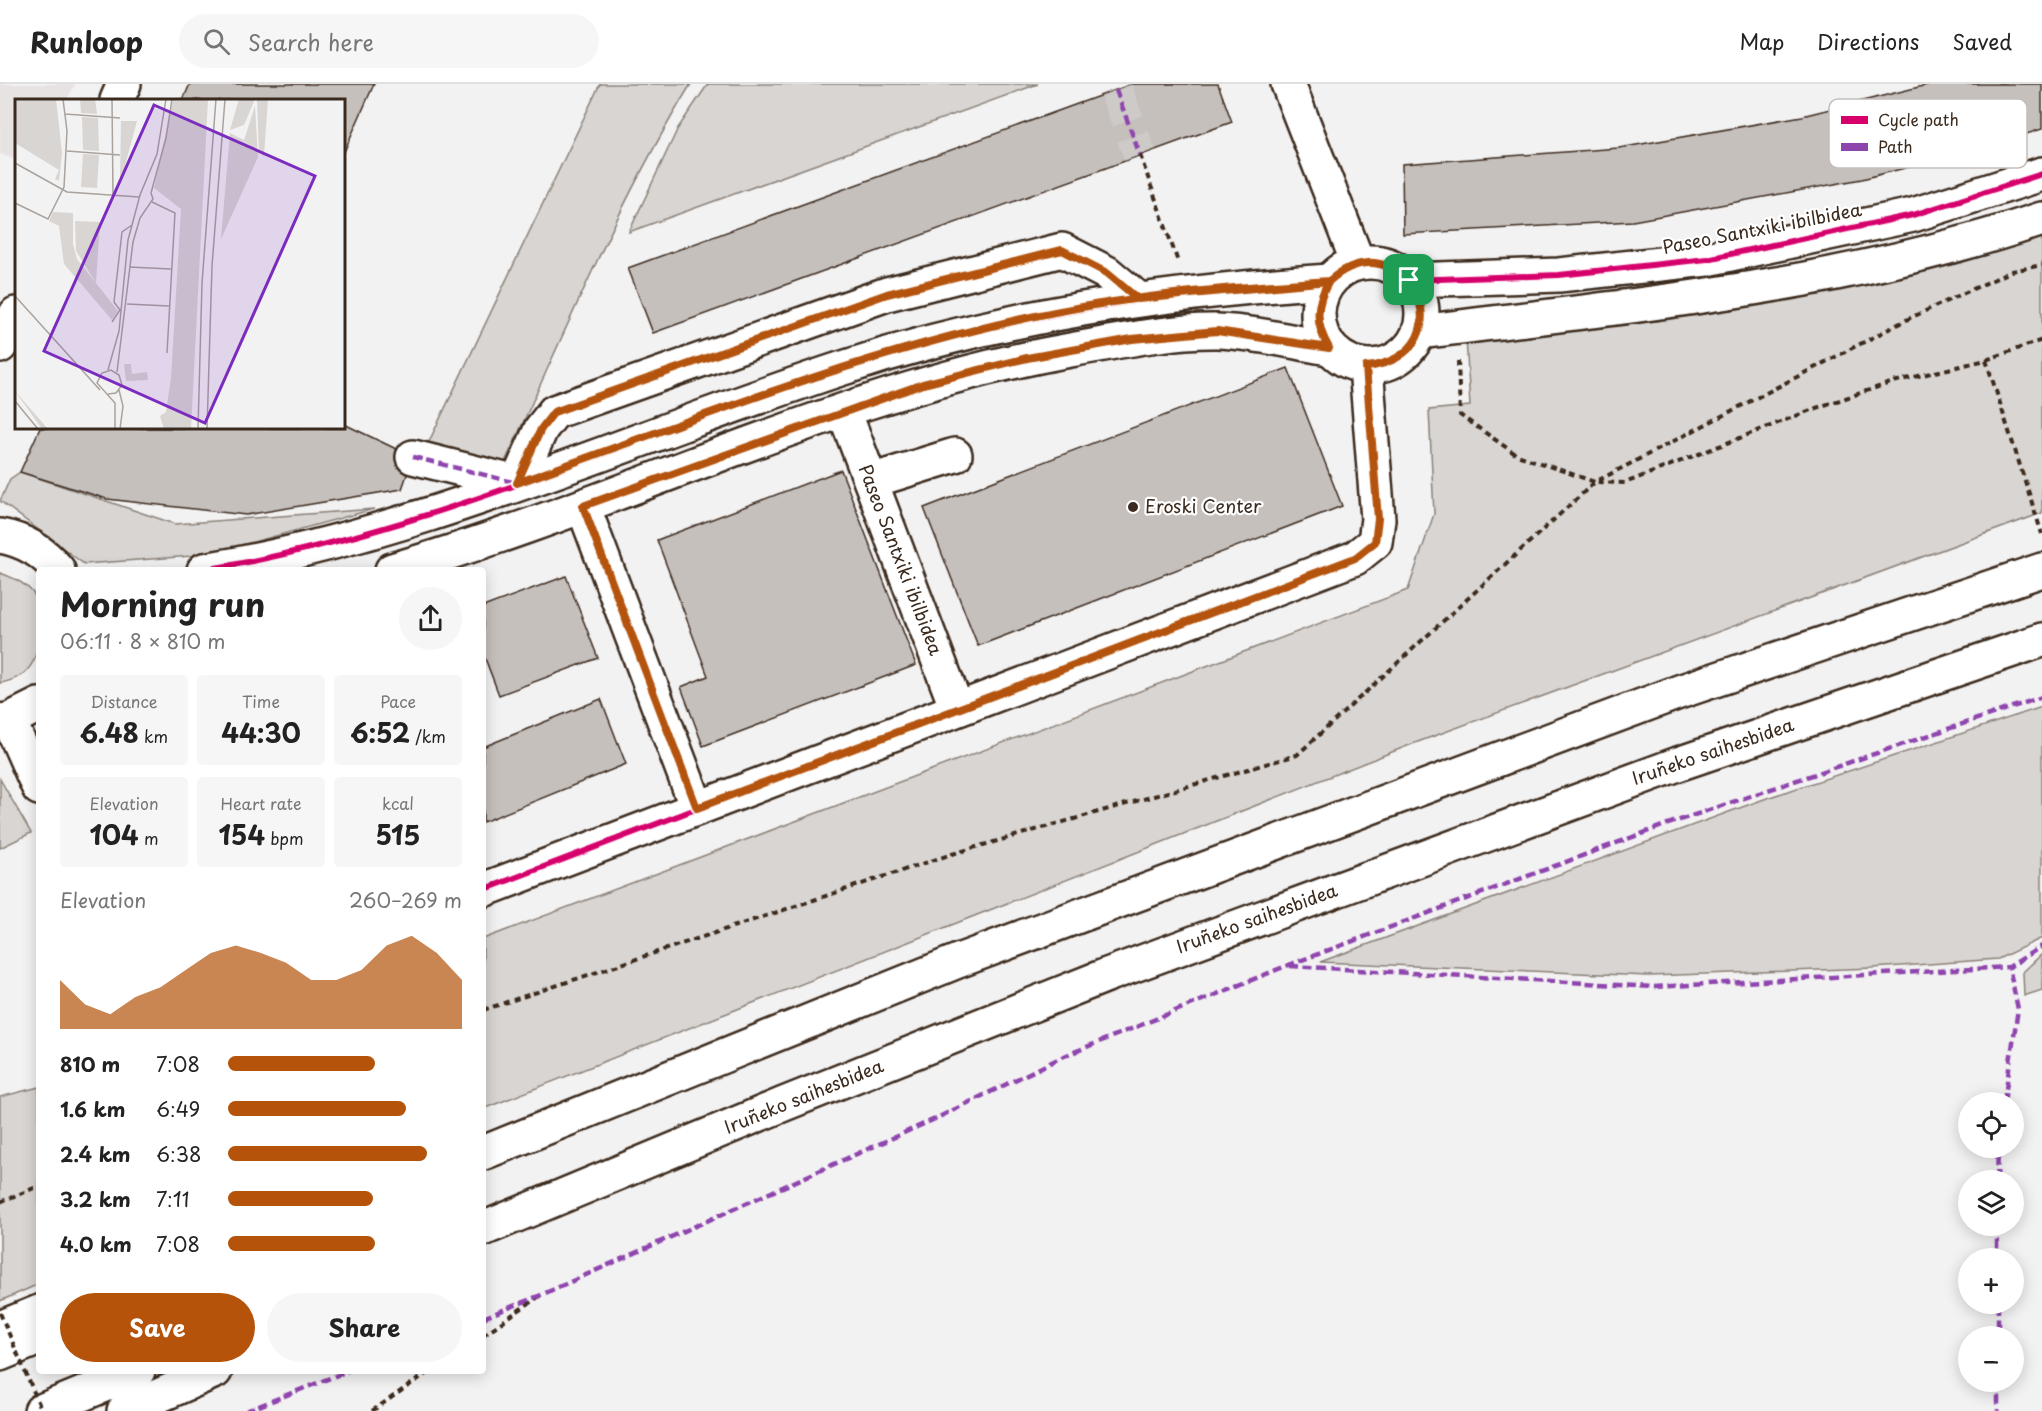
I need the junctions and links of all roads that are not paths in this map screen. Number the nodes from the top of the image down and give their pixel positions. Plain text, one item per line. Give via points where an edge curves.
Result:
1 (124, 84) edge
2 (1288, 84) edge
3 (117, 99) edge
4 (2042, 174) edge
5 (2042, 219) edge
6 (1358, 263) junction
7 (1409, 280) junction
8 (1329, 281) junction
9 (1138, 299) junction
10 (15, 316) edge
11 (1419, 332) junction
12 (0, 346) edge
13 (1329, 348) junction
14 (1366, 367) junction
15 (844, 411) junction
16 (955, 455) dead end
17 (413, 457) dead end
18 (871, 481) junction
19 (517, 483) junction
20 (583, 506) junction
21 (1, 535) edge
22 (56, 567) edge
23 (218, 567) edge
24 (402, 567) edge
25 (2042, 570) edge
26 (2042, 640) edge
27 (36, 706) edge
28 (957, 709) junction
29 (4, 720) edge
30 (36, 782) edge
31 (697, 808) junction
32 (486, 889) edge
33 (486, 1152) edge
34 (593, 1184) junction
35 (486, 1228) edge
36 (486, 1237) edge
37 (36, 1313) edge
38 (0, 1328) edge
39 (36, 1339) edge
40 (0, 1354) edge
41 (131, 1374) edge
42 (208, 1374) edge
43 (42, 1411) edge
44 (124, 1411) edge

1 - 3 main road
2 - 6 main road
4 - 7 main road, Paseo Santxiki ibilbidea via 1913,215 1707,259 1559,275
5 - 11 main road via 1850,270 1713,296
6 - 7 main road via 1385,264
6 - 8 main road
7 - 11 main road via 1422,304
8 - 9 main road
8 - 13 main road via 1320,296 1317,314 1320,332
9 - 19 main road via 1023,318 891,353
9 - 19 main road via 1107,273 1062,250 887,294 554,412 541,429
10 - 12 main road
11 - 14 main road via 1398,359
13 - 14 main road via 1352,365
13 - 15 main road via 1217,331 1132,339 1015,360 923,384
14 - 28 main road via 1378,519 1375,542 1355,558
15 - 18 main road, Paseo Santxiki ibilbidea
15 - 20 main road
16 - 18 main road
17 - 19 main road
18 - 28 main road, Paseo Santxiki ibilbidea
19 - 23 main road via 370,534
20 - 24 main road
20 - 31 main road
21 - 22 main road via 28,545
25 - 33 main road via 1679,692 970,956
26 - 34 main road, Iruñeko saihesbidea via 1678,764 1118,971
27 - 29 main road
28 - 31 main road
29 - 30 main road
31 - 32 main road
34 - 35 main road, Iruñeko saihesbidea
34 - 36 main road
37 - 38 main road
39 - 40 main road
41 - 43 main road
42 - 44 main road

